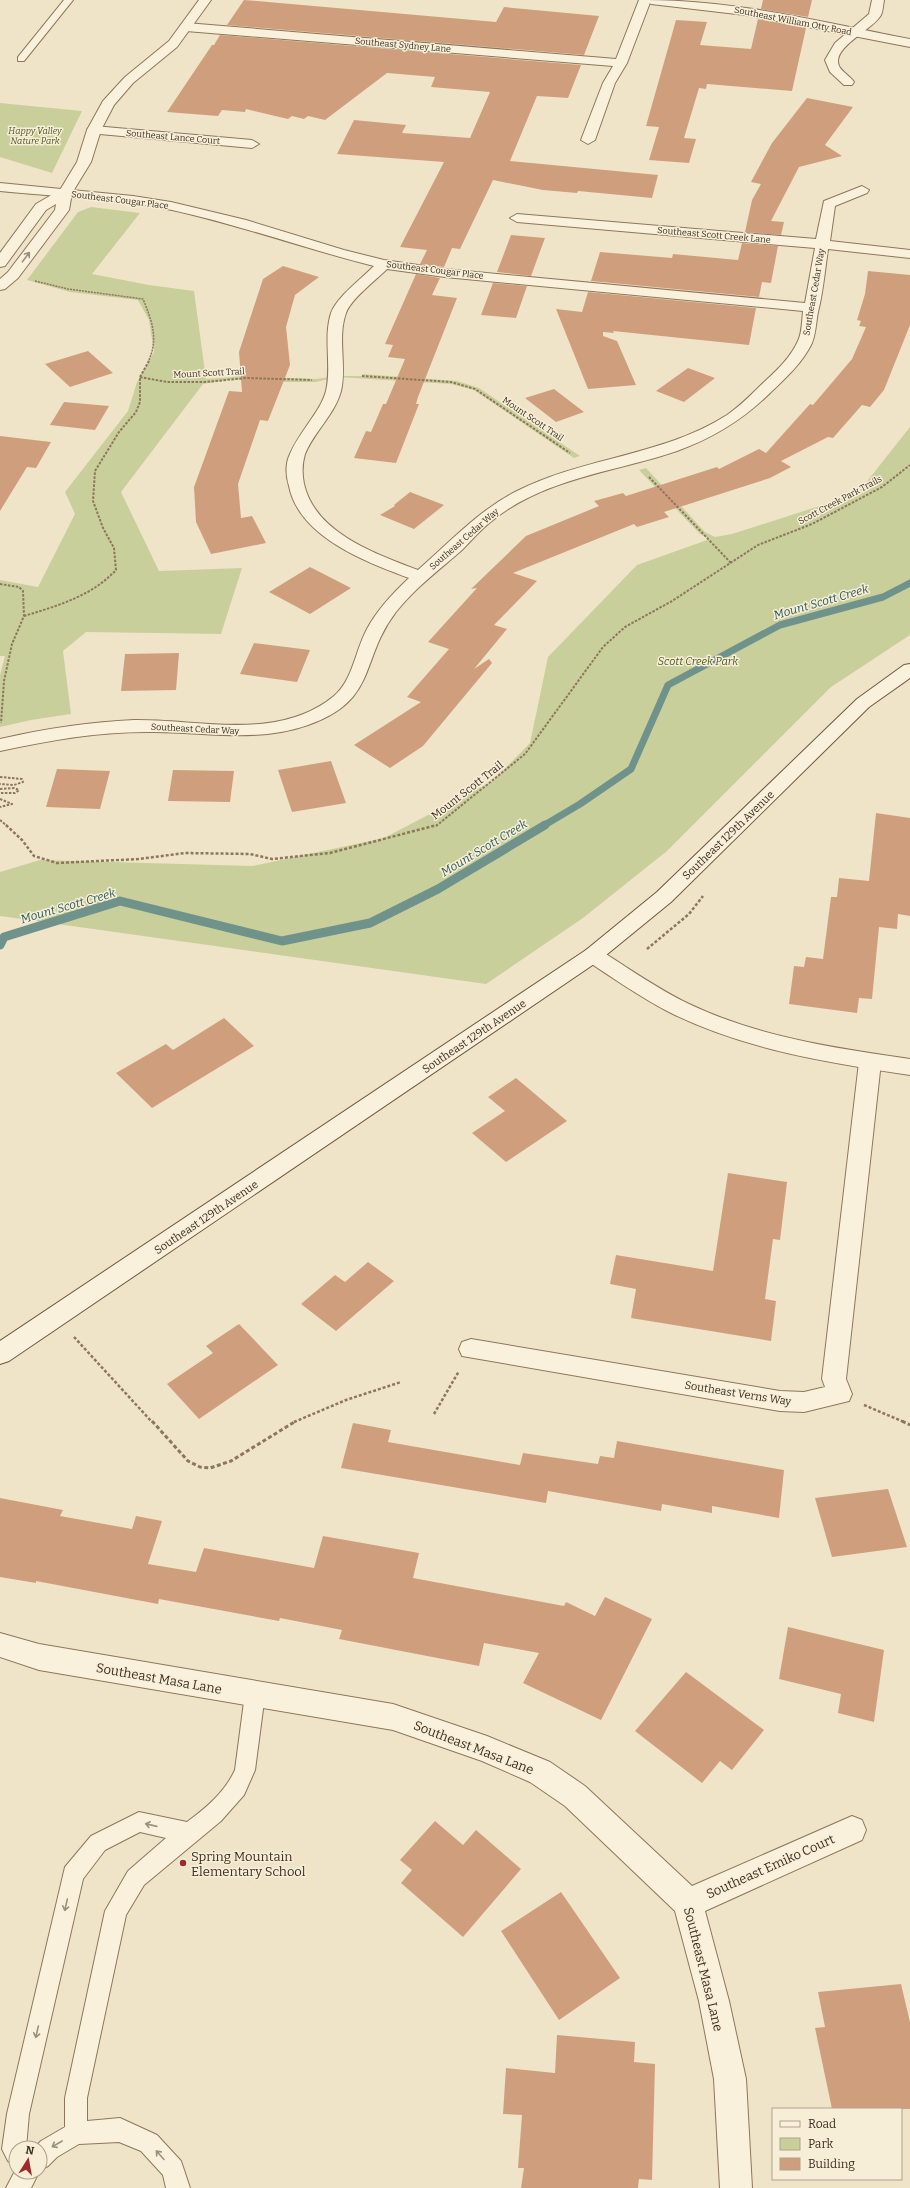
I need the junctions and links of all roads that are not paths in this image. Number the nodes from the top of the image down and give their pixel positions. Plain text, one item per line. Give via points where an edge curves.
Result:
1 (70, 0) edge
2 (205, 0) edge
3 (645, 0) edge
4 (651, 0) edge
5 (878, 0) edge
6 (186, 28) junction
7 (855, 34) junction
8 (910, 43) edge
9 (21, 59) dead end
10 (621, 63) junction
11 (848, 82) dead end
12 (94, 130) junction
13 (588, 140) dead end
14 (252, 144) dead end
15 (0, 187) edge
16 (862, 190) dead end
17 (65, 193) junction
18 (517, 218) dead end
19 (823, 245) junction
20 (910, 254) edge
21 (0, 263) edge
22 (384, 264) junction
23 (0, 286) edge
24 (813, 308) junction
25 (421, 577) junction
26 (910, 669) edge
27 (0, 745) edge
28 (593, 955) junction
29 (870, 1062) junction
30 (910, 1067) edge
31 (471, 1349) road end
32 (0, 1354) edge
33 (0, 1645) edge
34 (255, 1694) junction
35 (852, 1830) dead end
36 (189, 1833) junction
37 (688, 1902) junction
38 (76, 2133) junction
39 (15, 2140) edge
40 (48, 2149) edge
41 (178, 2188) edge
42 (736, 2188) edge

1 - 9 lane via 58,11
2 - 6 street
3 - 10 street
4 - 7 street, Southeast William Otty Road via 745,11
5 - 7 street via 874,16
6 - 10 street, Southeast Sydney Lane
6 - 12 street via 173,44 118,92
7 - 8 street, Southeast William Otty Road
7 - 11 street via 841,43 832,60 833,68
10 - 13 street via 609,83
12 - 14 street, Southeast Lance Court
12 - 17 street via 84,162
15 - 17 street, Southeast Cougar Place
16 - 19 street, Southeast Cedar Way via 829,204
17 - 21 street via 41,207
17 - 22 street, Southeast Cougar Place via 133,200 209,215
23 -> 17 street via 13,275 62,210
18 - 19 street, Southeast Scott Creek Lane
19 - 20 street, Southeast Scott Creek Lane
19 - 24 street, Southeast Cedar Way
22 - 24 street, Southeast Cougar Place via 445,273
22 - 25 street via 351,296 339,312 336,329 337,376 331,402 311,428 300,448 294,474 299,497 314,519 337,538 369,557
24 - 25 street, Southeast Cedar Way via 806,340 799,354 744,411 724,424 666,449 546,484 518,497 495,511
25 - 27 street, Southeast Cedar Way via 388,611 374,630 357,680 346,696 326,711 300,722 270,729 238,732 157,726 118,727 68,731
26 - 28 street, Southeast 129th Avenue via 853,712 664,897
28 - 29 street via 660,998 710,1022 788,1046
28 - 32 street, Southeast 129th Avenue
29 - 30 street
29 - 31 street, Southeast Verns Way via 834,1379 840,1394 804,1402 780,1401
33 - 34 street, Southeast Masa Lane via 39,1657
34 - 36 lane via 245,1770 237,1788 214,1814
34 - 37 street, Southeast Masa Lane via 394,1717 487,1749 540,1772 575,1796
35 - 37 street, Southeast Emiko Court
36 - 38 lane via 136,1878 116,1911 76,2098
36 -> 39 lane via 139,1822 98,1843 73,1874 18,2114
37 - 42 street, Southeast Masa Lane via 714,2001 730,2079
38 -> 40 lane
41 -> 38 lane via 173,2169 149,2142 120,2130

